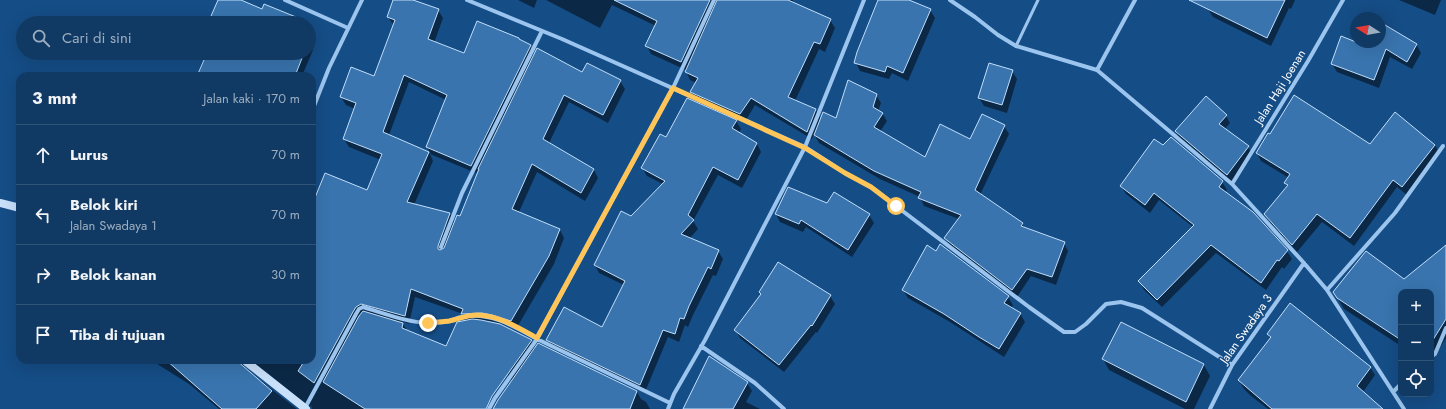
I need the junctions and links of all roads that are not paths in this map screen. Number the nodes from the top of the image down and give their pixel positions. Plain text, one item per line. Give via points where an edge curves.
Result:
1 (285, 0) edge
2 (362, 0) edge
3 (467, 0) edge
4 (714, 0) edge
5 (864, 0) edge
6 (950, 0) edge
7 (1038, 0) edge
8 (1135, 0) edge
9 (1343, 0) edge
10 (348, 28) junction
11 (542, 31) junction
12 (1016, 46) junction
13 (1097, 70) junction
14 (673, 88) junction
15 (316, 101) edge
16 (1443, 146) dead end
17 (805, 148) junction
18 (1232, 184) junction
19 (0, 203) edge
20 (16, 207) edge
21 (441, 248) dead end
22 (1304, 263) junction
23 (1327, 290) junction
24 (1446, 328) edge
25 (537, 338) junction
26 (701, 346) junction
27 (1434, 355) edge
28 (249, 364) edge
29 (1232, 365) junction
30 (1398, 387) edge
31 (1393, 392) junction
32 (670, 403) junction
33 (305, 408) edge
34 (489, 409) edge
35 (668, 409) edge
36 (784, 409) edge
37 (1210, 409) edge
38 (1404, 409) edge

1 - 10 street
2 - 10 street
3 - 11 street
4 - 14 street
5 - 17 street
6 - 12 street
7 - 12 lane
8 - 13 street
9 - 18 street, Jalan Haji Joenan
10 - 15 street
11 - 14 street
11 - 21 street via 462,192
12 - 13 street
13 - 18 street
14 - 17 street
14 - 25 street
16 - 23 street via 1395,213
17 - 26 street
17 - 29 street via 871,187 1064,332 1075,332 1106,304 1121,302 1142,308
18 - 22 street
19 - 20 street
22 - 23 street
22 - 29 street, Jalan Swadaya 3
23 - 31 street
24 - 27 street
25 - 32 street
25 - 33 street via 516,327 478,315 428,323 391,316 363,307 356,314
25 - 34 street
26 - 32 street
26 - 36 street via 755,383
28 - 33 street
29 - 37 street, Jalan Swadaya 3
30 - 31 street
31 - 38 street
32 - 35 street

